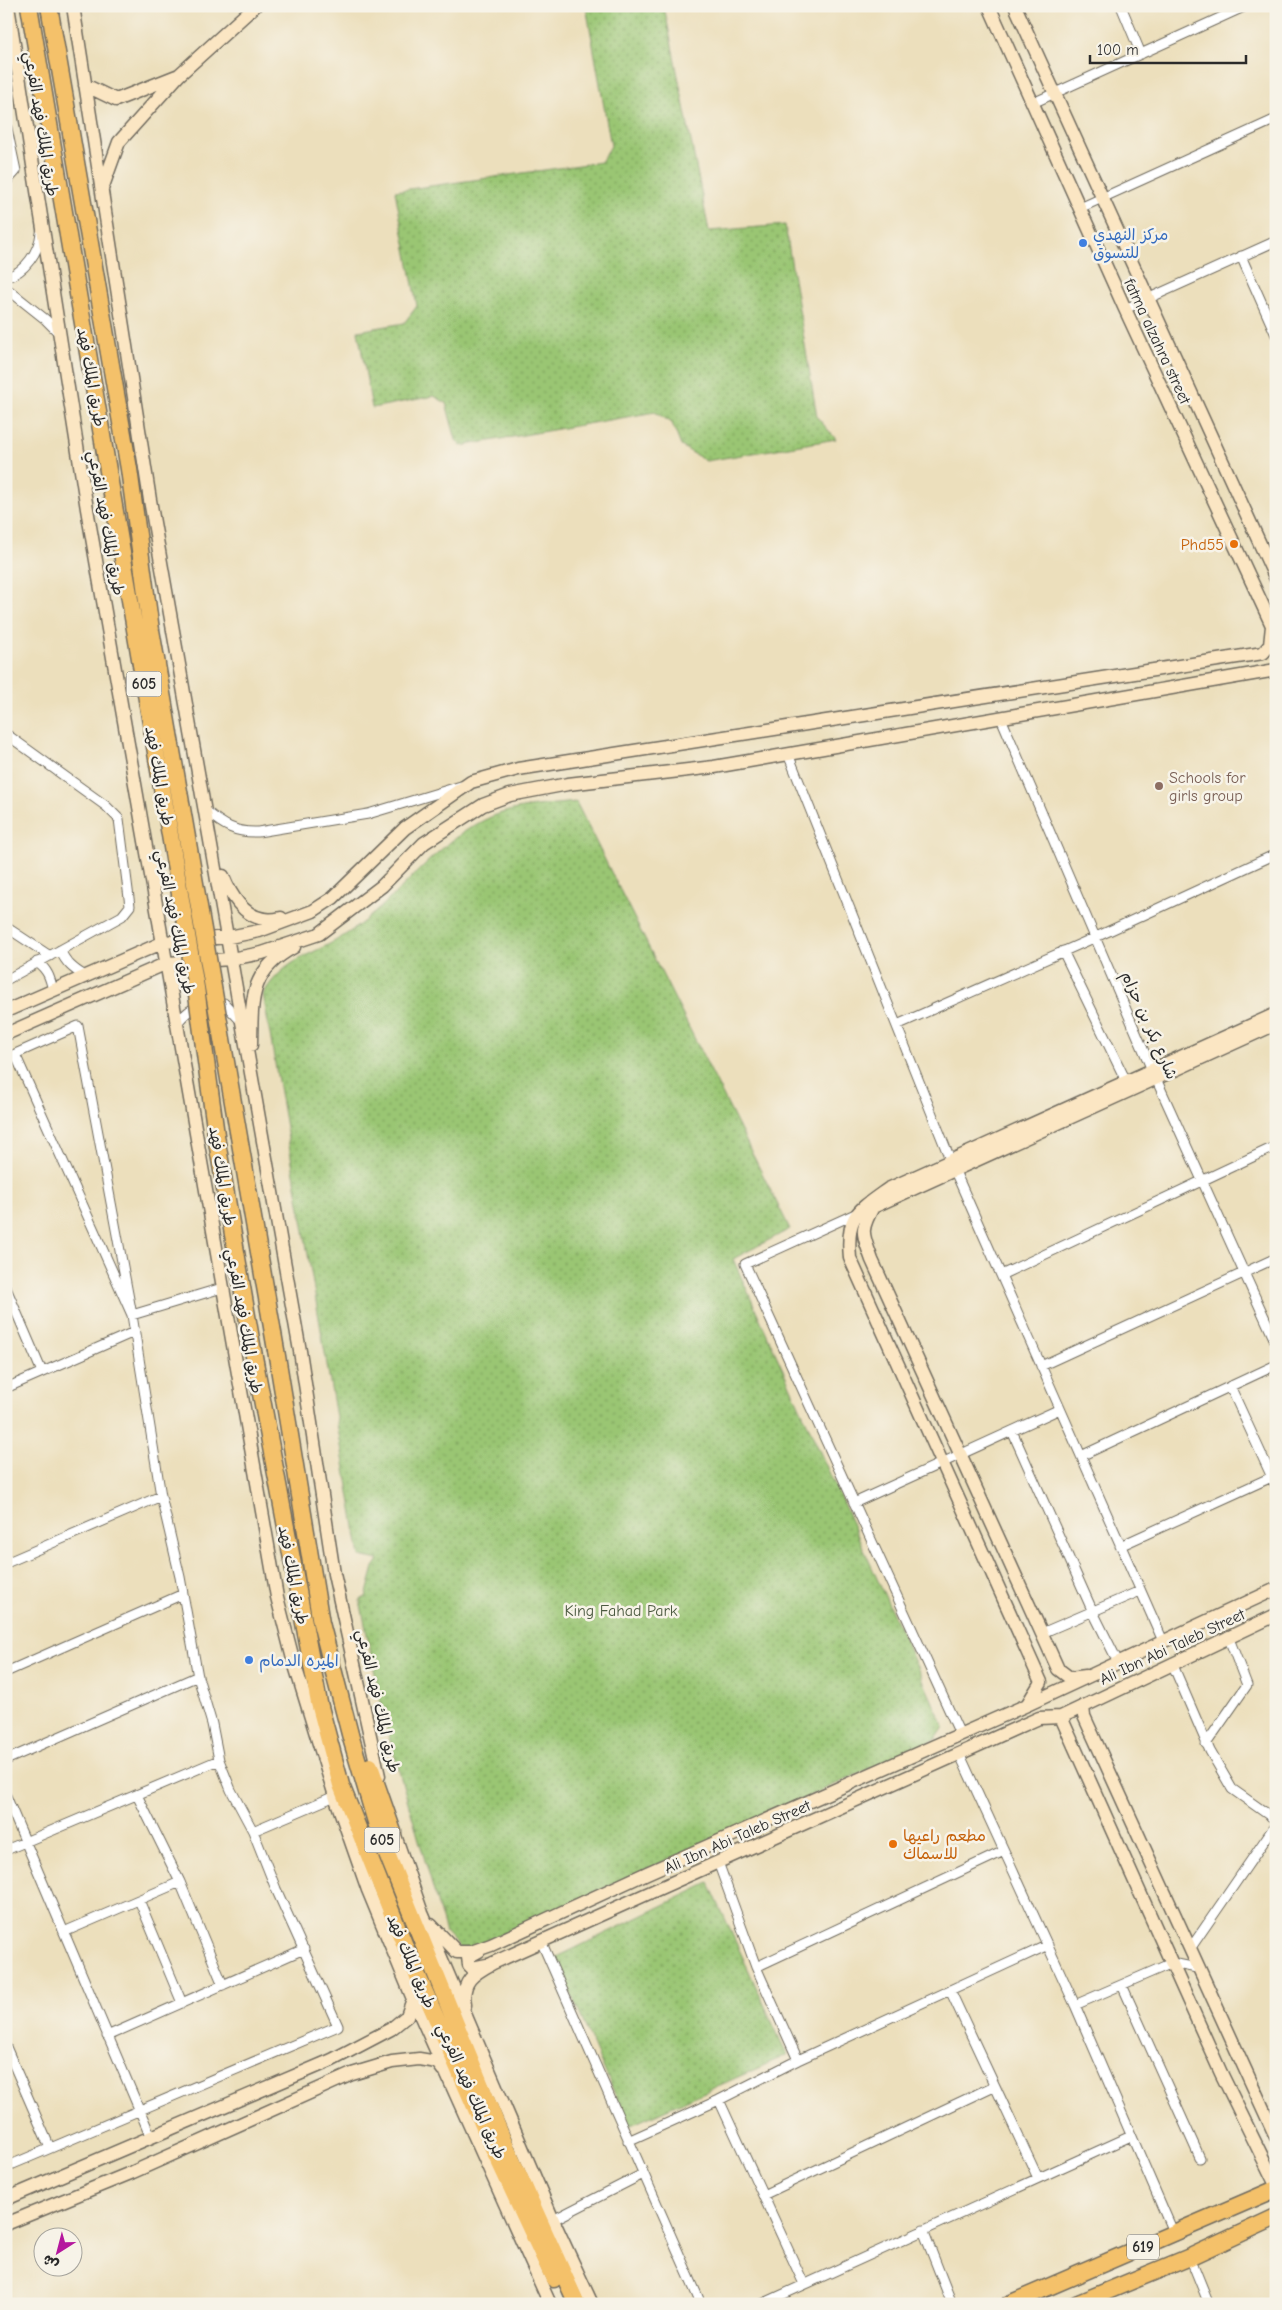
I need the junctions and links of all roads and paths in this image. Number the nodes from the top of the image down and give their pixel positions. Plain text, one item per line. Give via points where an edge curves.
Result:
1 (8, 6) edge
2 (29, 6) edge
3 (49, 6) edge
4 (73, 6) edge
5 (255, 6) edge
6 (989, 6) edge
7 (1015, 6) edge
8 (1121, 6) edge
9 (1246, 6) edge
10 (1141, 54) junction
11 (179, 75) junction
12 (85, 85) junction
13 (1054, 93) junction
14 (1033, 103) junction
15 (1276, 120) edge
16 (6, 124) edge
17 (6, 182) edge
18 (102, 191) junction
19 (1102, 198) junction
20 (1080, 208) junction
21 (42, 228) junction
22 (1276, 241) edge
23 (1241, 256) junction
24 (6, 277) edge
25 (6, 288) edge
26 (1148, 298) junction
27 (1125, 309) junction
28 (59, 333) junction
29 (1276, 335) edge
30 (1276, 579) edge
31 (1274, 630) edge
32 (1276, 670) edge
33 (1001, 718) junction
34 (6, 734) edge
35 (788, 754) junction
36 (471, 782) junction
37 (206, 812) junction
38 (213, 850) junction
39 (1276, 854) edge
40 (312, 910) junction
41 (6, 927) edge
42 (319, 934) junction
43 (228, 937) junction
44 (1096, 937) junction
45 (164, 942) junction
46 (60, 950) junction
47 (1063, 952) junction
48 (50, 956) junction
49 (231, 958) junction
50 (37, 962) junction
51 (167, 963) junction
52 (85, 976) junction
53 (6, 980) edge
54 (53, 990) junction
55 (6, 1011) edge
56 (1276, 1014) edge
57 (178, 1022) junction
58 (241, 1022) junction
59 (897, 1024) junction
60 (1276, 1024) edge
61 (6, 1034) edge
62 (10, 1056) edge
63 (1155, 1074) junction
64 (251, 1075) junction
65 (1126, 1081) junction
66 (1276, 1146) edge
67 (953, 1165) junction
68 (1203, 1180) junction
69 (855, 1214) junction
70 (1276, 1258) edge
71 (1244, 1274) junction
72 (1001, 1275) junction
73 (6, 1288) edge
74 (222, 1288) junction
75 (132, 1315) junction
76 (134, 1332) junction
77 (1276, 1343) edge
78 (1276, 1365) edge
79 (1041, 1366) junction
80 (42, 1372) junction
81 (1230, 1386) junction
82 (6, 1388) edge
83 (1060, 1409) junction
84 (1012, 1431) junction
85 (960, 1455) junction
86 (1081, 1456) junction
87 (942, 1461) junction
88 (1274, 1476) edge
89 (1276, 1486) edge
90 (162, 1496) junction
91 (854, 1503) junction
92 (1120, 1546) junction
93 (6, 1563) edge
94 (292, 1573) junction
95 (1276, 1589) edge
96 (1140, 1591) junction
97 (183, 1594) junction
98 (1093, 1612) junction
99 (1276, 1616) edge
100 (321, 1623) junction
101 (1042, 1633) junction
102 (1228, 1636) junction
103 (1163, 1641) junction
104 (1118, 1662) junction
105 (1172, 1663) junction
106 (6, 1672) edge
107 (198, 1676) junction
108 (1086, 1676) junction
109 (1028, 1705) junction
110 (1083, 1706) junction
111 (1061, 1717) junction
112 (960, 1734) junction
113 (1206, 1744) junction
114 (960, 1755) junction
115 (6, 1760) edge
116 (220, 1760) junction
117 (137, 1795) junction
118 (335, 1795) junction
119 (6, 1796) edge
120 (1276, 1820) edge
121 (1276, 1824) edge
122 (253, 1831) junction
123 (393, 1832) junction
124 (25, 1842) junction
125 (6, 1850) edge
126 (1004, 1851) junction
127 (718, 1862) junction
128 (180, 1882) junction
129 (386, 1899) junction
130 (139, 1900) junction
131 (422, 1913) junction
132 (64, 1932) junction
133 (541, 1940) junction
134 (1048, 1945) junction
135 (483, 1948) junction
136 (304, 1949) junction
137 (1190, 1949) junction
138 (1172, 1963) junction
139 (491, 1964) junction
140 (756, 1967) junction
141 (1197, 1968) junction
142 (223, 1985) junction
143 (1122, 1985) junction
144 (950, 1990) junction
145 (412, 1998) junction
146 (182, 2003) junction
147 (1075, 2006) junction
148 (467, 2020) junction
149 (107, 2036) junction
150 (6, 2047) edge
151 (798, 2060) junction
152 (450, 2079) junction
153 (994, 2086) junction
154 (720, 2100) junction
155 (139, 2110) junction
156 (1131, 2136) junction
157 (151, 2137) junction
158 (1276, 2137) edge
159 (628, 2141) junction
160 (50, 2148) junction
161 (1200, 2158) dead end
162 (6, 2167) edge
163 (643, 2174) junction
164 (1038, 2178) junction
165 (1276, 2185) edge
166 (1276, 2189) edge
167 (763, 2195) junction
168 (6, 2199) edge
169 (1276, 2217) edge
170 (553, 2220) junction
171 (6, 2224) edge
172 (923, 2230) junction
173 (1174, 2234) junction
174 (1190, 2257) junction
175 (804, 2284) junction
176 (550, 2304) edge
177 (565, 2304) edge
178 (577, 2304) edge
179 (592, 2304) edge
180 (701, 2304) edge
181 (762, 2304) edge
182 (952, 2304) edge
183 (1009, 2304) edge
184 (1076, 2304) edge
185 (1209, 2304) edge

1 - 21 street, طريق الملك فهد الفرعي
2 - 94 highway, طريق الملك فهد / 605, bridge via 191,959 217,1142
3 - 100 highway, طريق الملك فهد / 605, bridge via 129,470 153,640
4 - 12 street, طريق الملك فهد الفرعي
5 - 11 street
6 - 14 street, fatma alzahra street
7 - 13 street
8 - 10 street
9 - 10 street
10 - 13 street
11 - 12 street via 116,100
11 - 18 street via 119,142
12 - 18 street, طريق الملك فهد الفرعي
13 - 14 street
13 - 19 street
14 - 20 street, fatma alzahra street
15 - 19 street
16 - 17 street via 16,172
18 - 37 street, طريق الملك فهد الفرعي via 150,500
19 - 20 street
19 - 26 street
20 - 27 street, fatma alzahra street
21 - 24 street via 39,245 30,258 16,274
21 - 28 street, طريق الملك فهد الفرعي
22 - 23 street
23 - 26 street
23 - 29 street
25 - 28 street
26 - 27 street
26 - 30 street
27 - 31 street, fatma alzahra street
28 - 45 street, طريق الملك فهد الفرعي
31 - 36 street via 1270,645 1263,653 518,769
32 - 33 street
33 - 35 street
33 - 44 street, شارع بكر بن حزام
34 - 46 street via 106,806 118,819 130,906 122,916
35 - 42 street via 568,784 510,795 483,805 424,843 382,886
35 - 59 street
36 - 37 street via 368,814 258,832 243,833 227,827
36 - 40 street via 406,828 333,898
37 - 38 street, طريق الملك فهد الفرعي
38 - 40 street via 232,896 255,917 270,921
38 - 43 street, طريق الملك فهد الفرعي
39 - 44 street
40 - 43 street via 259,931
41 - 48 street
42 - 49 street via 262,953
42 - 64 street via 277,959 256,987 252,1000
43 - 45 street
43 - 49 street, طريق الملك فهد الفرعي
44 - 47 street
44 - 63 street, شارع بكر بن حزام
45 - 51 street, طريق الملك فهد الفرعي
45 - 52 street
46 - 48 street
46 - 52 street via 65,961
47 - 59 street
47 - 65 street
48 - 50 street
49 - 51 street
49 - 58 street, طريق الملك فهد الفرعي
50 - 53 street
50 - 54 street via 50,977
51 - 57 street, طريق الملك فهد الفرعي
51 - 61 street
52 - 54 street
54 - 55 street
56 - 63 street
57 - 58 street via 188,1009 207,1003 224,1003
57 - 74 street, طريق الملك فهد الفرعي
58 - 64 street, طريق الملك فهد الفرعي
59 - 67 street
60 - 63 street
62 - 75 street
62 - 75 street via 78,1026
63 - 65 street
63 - 67 street
63 - 68 street, شارع بكر بن حزام
64 - 123 street, طريق الملك فهد الفرعي via 300,1351 334,1574
65 - 67 street
66 - 68 street
67 - 69 street via 888,1189
67 - 72 street
67 - 85 street via 872,1206 863,1224 872,1260
68 - 71 street, شارع بكر بن حزام
68 - 72 street
69 - 87 street via 848,1237 850,1258
69 - 91 street via 745,1264
70 - 71 street
71 - 77 street, شارع بكر بن حزام
71 - 79 street
72 - 79 street
73 - 80 street
74 - 75 street
74 - 118 street, طريق الملك فهد الفرعي via 277,1597
75 - 76 street
76 - 80 street
76 - 90 street
78 - 81 street
79 - 83 street
80 - 82 street
81 - 86 street
81 - 88 street
83 - 84 street
83 - 86 street
84 - 85 street
84 - 98 street
85 - 87 street
85 - 101 street
86 - 92 street
87 - 91 street
87 - 109 street via 1041,1682
88 - 89 street
88 - 92 street
90 - 93 street
90 - 97 street
91 - 112 street
92 - 96 street
94 - 118 highway via 307,1692
94 - 129 highway, طريق الملك فهد / 605 via 319,1703 339,1776
95 - 103 street, Ali Ibn Abi Taleb Street
96 - 98 street
96 - 103 street
97 - 106 street
97 - 107 street
98 - 101 street
98 - 104 street
99 - 102 street, Ali Ibn Abi Taleb Street
100 - 123 highway
100 - 178 highway, طريق الملك فهد / 605 via 381,1839 503,2140
101 - 108 street via 1058,1669 1070,1678
102 - 105 street, Ali Ibn Abi Taleb Street
102 - 113 street via 1247,1686
103 - 104 street, Ali Ibn Abi Taleb Street
104 - 108 street, Ali Ibn Abi Taleb Street
105 - 110 street, Ali Ibn Abi Taleb Street
105 - 113 street
107 - 115 street
107 - 116 street
108 - 109 street, Ali Ibn Abi Taleb Street
109 - 112 street, Ali Ibn Abi Taleb Street
110 - 111 street, Ali Ibn Abi Taleb Street
110 - 137 street via 1084,1716
111 - 114 street, Ali Ibn Abi Taleb Street via 1039,1718
111 - 138 street
112 - 135 street, Ali Ibn Abi Taleb Street
113 - 120 street via 1232,1789
114 - 126 street
114 - 127 street, Ali Ibn Abi Taleb Street
116 - 117 street
116 - 122 street via 231,1790
117 - 124 street
117 - 128 street
118 - 122 street
118 - 129 highway
118 - 145 street, طريق الملك فهد الفرعي via 368,1890
119 - 124 street
121 - 137 street
122 - 136 street
123 - 131 street, طريق الملك فهد الفرعي
124 - 125 street
124 - 132 street
126 - 134 street
126 - 140 street
127 - 133 street, Ali Ibn Abi Taleb Street
127 - 140 street
128 - 130 street
128 - 142 street
129 - 177 highway, طريق الملك فهد / 605 via 492,2146
130 - 132 street
130 - 146 street
131 - 135 street, Ali Ibn Abi Taleb Street via 456,1952
131 - 148 street, طريق الملك فهد الفرعي
132 - 149 street
133 - 139 street, Ali Ibn Abi Taleb Street
133 - 159 street
134 - 144 street
134 - 147 street
135 - 139 street via 468,1958 469,1965 472,1968
136 - 142 street
136 - 155 street via 338,2026
137 - 141 street
138 - 141 street
138 - 143 street
138 - 165 street
139 - 148 street, Ali Ibn Abi Taleb Street via 465,1986
140 - 151 street
141 - 158 street
142 - 146 street
143 - 147 street
143 - 161 street
144 - 151 street
144 - 153 street
145 - 152 street, طريق الملك فهد الفرعي
145 - 157 street via 407,2016 391,2029 332,2060
146 - 149 street
147 - 156 street
148 - 170 street, طريق الملك فهد الفرعي
149 - 155 street
150 - 160 street
151 - 154 street
152 - 171 street via 437,2062 419,2059 392,2062 352,2074
152 - 176 street, طريق الملك فهد الفرعي
153 - 164 street
153 - 167 street
154 - 159 street
154 - 167 street
155 - 157 street
155 - 160 street
156 - 164 street
156 - 173 street
157 - 168 street
159 - 163 street
160 - 162 street
163 - 170 street
163 - 180 street
164 - 172 street
166 - 173 highway, 619
167 - 175 street
169 - 174 highway, 619
170 - 179 street, طريق الملك فهد الفرعي
172 - 175 street
172 - 182 street
173 - 183 highway, 619
174 - 184 highway, 619
174 - 185 street
175 - 181 street

